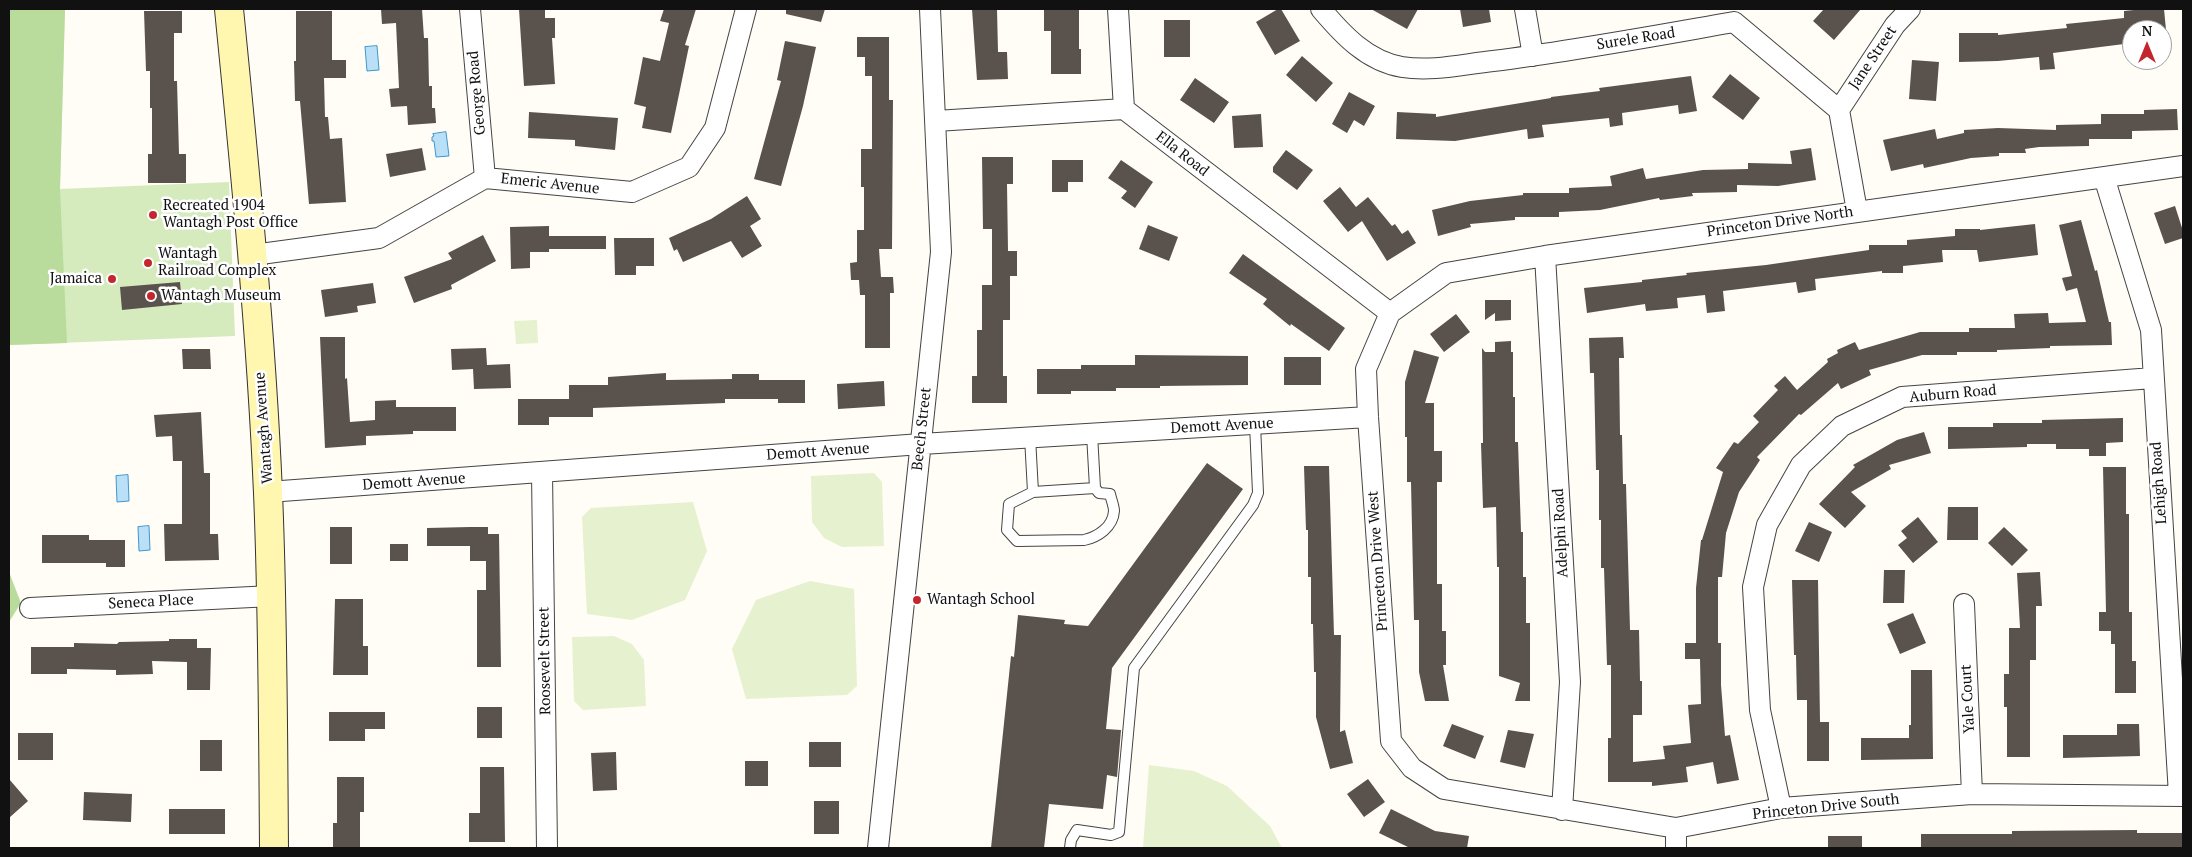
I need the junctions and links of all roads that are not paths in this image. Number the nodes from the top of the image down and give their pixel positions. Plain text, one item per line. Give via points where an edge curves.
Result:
1 (229, 9) edge
2 (470, 9) edge
3 (746, 9) edge
4 (930, 9) edge
5 (1118, 9) edge
6 (1321, 9) edge
7 (1525, 9) edge
8 (1910, 9) edge
9 (1732, 16) edge
10 (1533, 56) junction
11 (1124, 109) junction
12 (1839, 110) junction
13 (936, 121) junction
14 (2183, 166) edge
15 (2104, 177) junction
16 (485, 178) junction
17 (1857, 211) junction
18 (253, 255) junction
19 (1545, 256) junction
20 (1390, 313) junction
21 (2153, 378) junction
22 (1368, 417) junction
23 (1255, 424) junction
24 (1092, 434) junction
25 (1030, 437) junction
26 (921, 444) junction
27 (542, 473) junction
28 (1094, 488) junction
29 (268, 492) junction
30 (1033, 492) junction
31 (272, 596) junction
32 (1964, 604) dead end
33 (30, 608) dead end
34 (1444, 790) joint
35 (1972, 794) junction
36 (2181, 795) edge
37 (1781, 808) junction
38 (1562, 810) junction
39 (1676, 828) junction
40 (274, 848) edge
41 (547, 848) edge
42 (878, 848) edge
43 (1070, 848) edge
44 (1676, 848) edge

1 - 18 main road, Wantagh Avenue
2 - 16 street, George Road
3 - 16 street, Emeric Avenue via 714,128 690,167 632,192
4 - 13 street, Beech Street
5 - 11 street
6 - 10 street, Surele Road via 1343,36 1370,56 1402,67 1436,68
7 - 10 street
8 - 12 street, Jane Street via 1895,25
9 - 10 street, Surele Road
9 - 12 street, Surele Road
11 - 13 street
11 - 20 street, Ella Road
12 - 17 street
13 - 26 street, Beech Street via 941,252
14 - 15 street, Princeton Drive North
15 - 17 street, Princeton Drive North
15 - 21 street, Lehigh Road via 2150,330
16 - 18 street, Emeric Avenue via 379,238
17 - 19 street, Princeton Drive North
18 - 29 main road, Wantagh Avenue
19 - 20 street, Princeton Drive North via 1446,273
19 - 38 street, Adelphi Road via 1570,682
20 - 22 street, Princeton Drive West via 1366,369
21 - 36 street, Lehigh Road
21 - 37 street, Auburn Road via 1902,397 1842,426 1801,464 1767,525 1753,587 1760,710
22 - 23 street, Demott Avenue
22 - 34 street, Princeton Drive West via 1390,741 1412,768
23 - 24 street, Demott Avenue
23 - 43 lane via 1258,493 1253,505 1134,668 1119,832 1111,835 1077,830
24 - 25 street, Demott Avenue
24 - 28 lane
25 - 26 street, Demott Avenue
25 - 30 lane
26 - 27 street, Demott Avenue
26 - 42 street, Beech Street
27 - 29 street, Demott Avenue
27 - 41 street, Roosevelt Street
28 - 30 lane
28 - 30 lane via 1110,494 1114,511 1106,530 1084,540 1017,541 1007,530 1009,504
29 - 31 main road, Wantagh Avenue
31 - 33 street, Seneca Place
31 - 40 main road, Wantagh Avenue
32 - 35 street, Yale Court
34 - 38 street, Princeton Drive South
35 - 36 street, Princeton Drive South
35 - 37 street, Princeton Drive South
37 - 39 street, Princeton Drive South
38 - 39 street, Princeton Drive South
39 - 44 street

